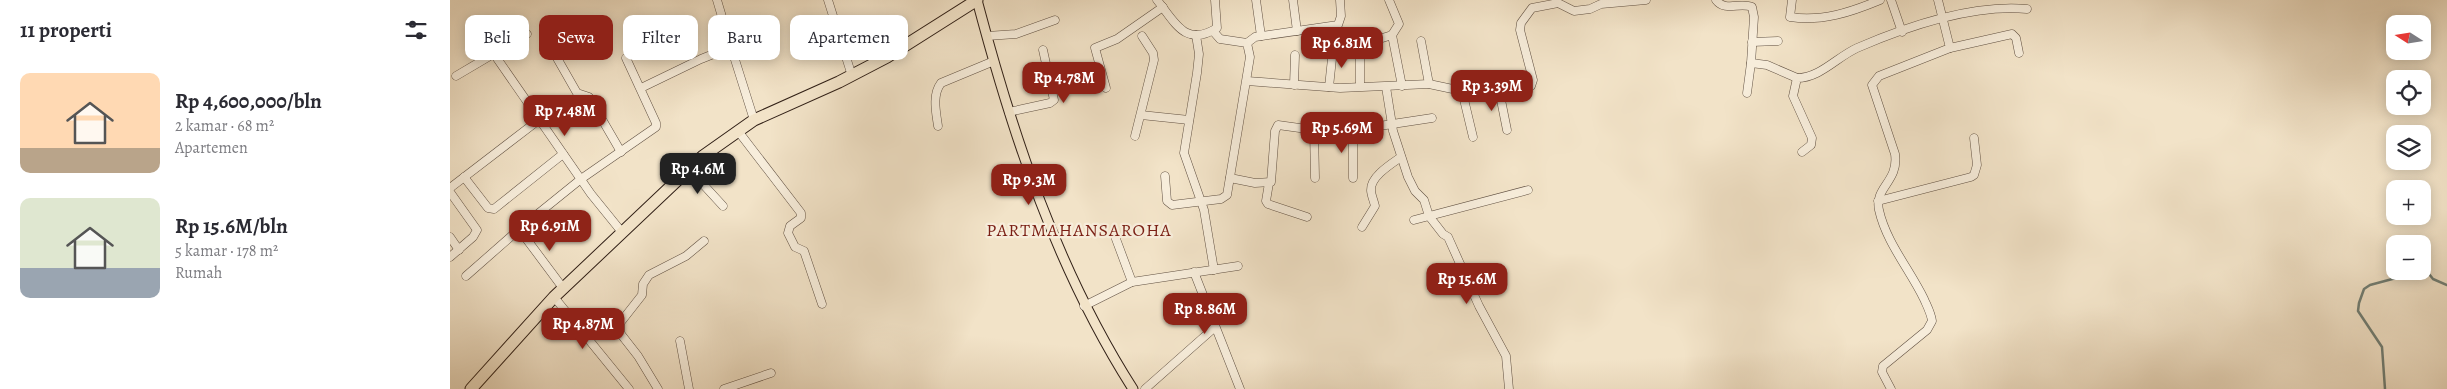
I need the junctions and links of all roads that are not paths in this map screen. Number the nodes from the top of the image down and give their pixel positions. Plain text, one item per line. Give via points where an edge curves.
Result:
1 (717, 0) edge
2 (828, 0) edge
3 (977, 0) edge
4 (1157, 0) edge
5 (1215, 0) edge
6 (1256, 0) edge
7 (1293, 0) edge
8 (1340, 0) edge
9 (1389, 0) edge
10 (1565, 0) edge
11 (1646, 0) edge
12 (1716, 0) edge
13 (1792, 0) edge
14 (1880, 0) edge
15 (1891, 0) edge
16 (1938, 0) edge
17 (2013, 4) edge
18 (1163, 7) junction
19 (1566, 9) junction
20 (2027, 9) dead end
21 (721, 15) edge
22 (1943, 18) junction
23 (1055, 20) dead end
24 (1213, 31) junction
25 (1298, 31) junction
26 (1902, 32) junction
27 (1196, 35) junction
28 (1392, 35) junction
29 (987, 36) junction
30 (1142, 36) dead end
31 (1261, 36) junction
32 (1422, 40) dead end
33 (1778, 41) dead end
34 (1752, 42) junction
35 (1247, 43) junction
36 (1950, 48) junction
37 (1043, 50) dead end
38 (1333, 50) dead end
39 (2019, 54) dead end
40 (708, 55) edge
41 (1295, 55) dead end
42 (484, 60) edge
43 (498, 60) edge
44 (558, 60) edge
45 (627, 60) edge
46 (735, 60) edge
47 (994, 61) junction
48 (1750, 63) junction
49 (456, 76) dead end
50 (852, 76) junction
51 (1796, 78) junction
52 (1247, 81) junction
53 (1429, 84) junction
54 (1294, 85) junction
55 (1360, 86) junction
56 (1402, 86) junction
57 (1329, 87) junction
58 (1386, 87) junction
59 (641, 88) junction
60 (1106, 88) dead end
61 (1499, 90) junction
62 (1462, 91) junction
63 (1747, 93) dead end
64 (1009, 112) junction
65 (1141, 115) junction
66 (540, 118) junction
67 (1432, 118) dead end
68 (754, 120) junction
69 (1189, 120) junction
70 (938, 126) dead end
71 (1392, 126) junction
72 (738, 130) junction
73 (1314, 130) junction
74 (1353, 130) junction
75 (1507, 130) dead end
76 (1135, 136) dead end
77 (1473, 138) dead end
78 (1974, 138) dead end
79 (622, 152) junction
80 (1802, 152) dead end
81 (563, 154) junction
82 (1401, 157) junction
83 (689, 169) junction
84 (1165, 176) dead end
85 (464, 177) junction
86 (1230, 178) junction
87 (1315, 178) dead end
88 (1353, 178) dead end
89 (581, 179) junction
90 (1269, 183) junction
91 (450, 188) edge
92 (1528, 190) dead end
93 (450, 192) edge
94 (1878, 200) junction
95 (1201, 201) junction
96 (724, 206) dead end
97 (1429, 216) junction
98 (1307, 217) dead end
99 (1414, 220) dead end
100 (1362, 227) dead end
101 (519, 229) junction
102 (621, 231) junction
103 (450, 238) edge
104 (1116, 239) dead end
105 (704, 241) dead end
106 (459, 250) junction
107 (450, 257) edge
108 (1238, 266) dead end
109 (1214, 270) junction
110 (1194, 272) junction
111 (466, 276) dead end
112 (1132, 282) junction
113 (563, 288) junction
114 (554, 297) junction
115 (822, 304) dead end
116 (1084, 306) junction
117 (1214, 328) junction
118 (680, 342) dead end
119 (771, 373) dead end
120 (471, 389) edge
121 (629, 389) edge
122 (658, 389) edge
123 (689, 389) edge
124 (724, 389) edge
125 (1132, 389) edge
126 (1145, 389) edge
127 (1240, 389) edge
128 (1510, 389) edge
129 (1891, 389) edge

1 - 21 street
2 - 50 street
3 - 29 main road
3 - 50 highway
4 - 18 street
5 - 24 street via 1218,25
6 - 31 street
7 - 25 street
8 - 25 street via 1338,25
9 - 28 street via 1400,24
10 - 19 street
11 - 19 street via 1601,4 1574,12
12 - 34 street via 1722,6 1752,7
13 - 14 street via 1790,18 1808,19 1853,12
15 - 26 street
16 - 22 street
17 - 20 street
17 - 22 street
18 - 27 street via 1186,35
18 - 60 street via 1117,39 1095,48
19 - 61 street via 1558,3 1532,8 1525,14 1520,30 1532,84 1526,89
22 - 26 street
22 - 36 street
23 - 29 street via 1016,34
24 - 27 street
24 - 35 street via 1220,38
25 - 31 street
26 - 51 street via 1856,48 1810,76
27 - 69 street via 1199,54
28 - 55 street via 1360,45
28 - 56 street
29 - 47 main road
30 - 65 street via 1154,52 1154,60
31 - 35 street
32 - 53 street
33 - 34 street
34 - 48 street
35 - 52 street via 1250,57
36 - 39 street via 2012,34
36 - 94 street via 1879,76 1873,82 1873,93 1896,165
37 - 64 street via 1054,100
38 - 57 street
40 - 59 street
41 - 54 street
42 - 49 street
43 - 66 street
44 - 79 street via 577,93 589,98
45 - 59 street
46 - 68 street
47 - 64 main road
47 - 70 street via 941,83 935,103
48 - 51 street via 1768,66
48 - 63 street
50 - 68 highway
51 - 80 street via 1793,96 1812,138 1809,147
52 - 54 street
52 - 86 street
53 - 56 street
53 - 62 street
54 - 57 street
55 - 57 street
55 - 58 street
56 - 58 street
58 - 71 street
59 - 79 street via 657,125
61 - 62 street
61 - 75 street
62 - 77 street
64 - 116 main road via 1052,235
65 - 69 street
65 - 76 street
66 - 81 street
66 - 85 street
67 - 71 street
68 - 72 highway
69 - 95 street via 1184,153
71 - 74 street
71 - 82 street
72 - 83 highway
72 - 115 street via 801,213 801,218 790,226 788,233 795,247 804,251
73 - 74 street
73 - 87 street
73 - 90 street via 1275,127 1273,180
74 - 88 street
78 - 94 street via 1977,165 1971,178
79 - 89 street
81 - 85 street via 494,210 488,208
81 - 89 street
82 - 97 street
82 - 100 street via 1374,182 1371,190 1375,206
83 - 96 street
83 - 102 highway
84 - 95 street via 1168,203 1177,205
85 - 91 street
86 - 90 street
86 - 95 street via 1224,198
89 - 101 street
89 - 102 street
90 - 98 street via 1267,203
92 - 97 street
93 - 106 street via 477,230
94 - 129 street via 1884,226 1932,320 1927,330 1883,366 1882,372
95 - 109 street
97 - 99 street
97 - 128 street via 1448,236 1504,351
101 - 111 street
101 - 113 street
102 - 113 highway
103 - 106 street
104 - 112 street
105 - 122 street via 686,256 649,274 643,284 642,295 620,324 620,332
106 - 107 street
108 - 109 street
109 - 110 street
110 - 112 street
110 - 117 street
112 - 116 street
113 - 114 highway
114 - 120 highway
114 - 121 street
116 - 125 main road
117 - 126 street
117 - 127 street
118 - 123 street
119 - 124 street

